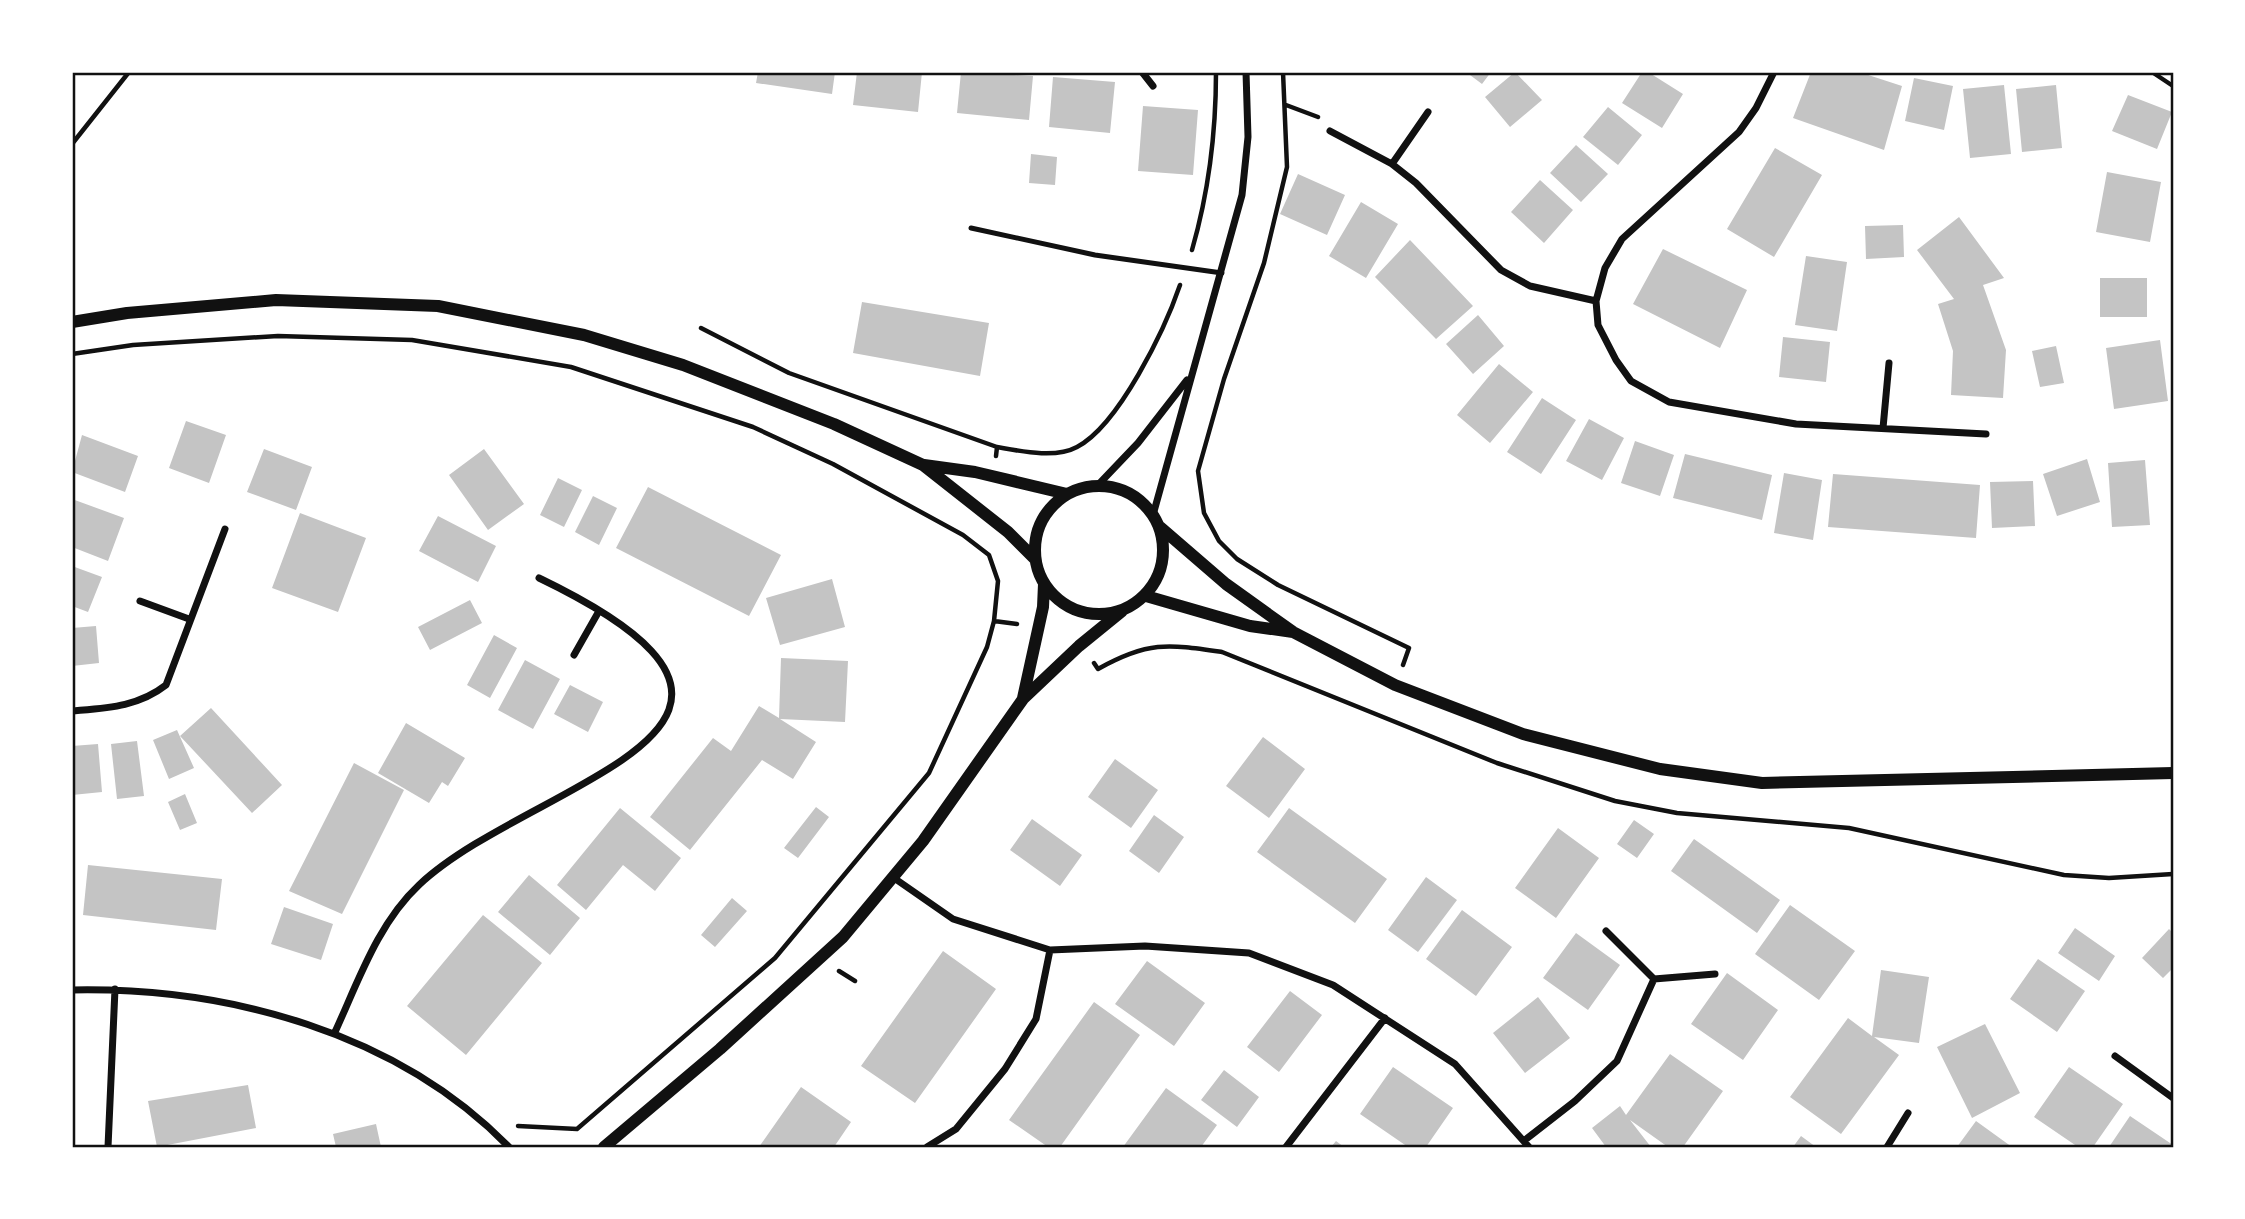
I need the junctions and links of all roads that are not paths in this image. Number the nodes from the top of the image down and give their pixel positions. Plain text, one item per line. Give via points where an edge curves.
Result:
1 (1142, 72) edge
2 (1246, 72) edge
3 (1774, 72) edge
4 (1153, 86) dead end
5 (1428, 112) dead end
6 (1330, 131) road end
7 (1392, 164) junction
8 (971, 228) dead end
9 (1222, 273) junction
10 (1596, 301) junction
11 (72, 322) edge
12 (1889, 363) dead end
13 (1189, 378) junction
14 (1882, 428) junction
15 (1986, 434) dead end
16 (923, 465) junction
17 (1097, 486) junction
18 (1067, 494) junction
19 (1156, 521) junction
20 (225, 529) dead end
21 (1035, 559) junction
22 (539, 578) dead end
23 (1044, 584) junction
24 (1146, 596) junction
25 (140, 601) dead end
26 (600, 611) junction
27 (1122, 611) junction
28 (189, 619) junction
29 (1293, 632) junction
30 (574, 655) dead end
31 (1023, 699) junction
32 (72, 711) edge
33 (2173, 773) edge
34 (894, 878) junction
35 (1606, 932) dead end
36 (1050, 950) junction
37 (1715, 974) dead end
38 (1654, 979) junction
39 (115, 989) junction
40 (72, 990) edge
41 (1385, 1018) junction
42 (335, 1032) junction
43 (2115, 1056) dead end
44 (2173, 1096) edge
45 (1908, 1113) dead end
46 (1527, 1143) edge
47 (506, 1144) edge
48 (108, 1147) edge
49 (604, 1147) edge
50 (927, 1147) edge
51 (1286, 1147) edge
52 (1887, 1147) edge

1 - 4 street
2 - 9 street via 1248,137 1242,195
3 - 10 street via 1739,132 1622,239 1605,268
5 - 7 street
6 - 7 street
7 - 10 street via 1501,270 1530,286
8 - 9 lane via 1096,255
9 - 13 street
10 - 14 street via 1598,325 1631,381 1669,402 1796,424
11 - 16 street via 276,300 438,306 584,335 683,365 834,424
12 - 14 street
13 - 17 street
13 - 19 street
14 - 15 street
16 - 18 street
16 - 21 street
17 - 18 street
17 - 19 street via 1119,489 1138,499
18 - 21 street via 1048,511 1037,534
19 - 24 street via 1164,551 1159,575
19 - 29 street via 1226,584
20 - 28 street
21 - 23 street
22 - 26 street
23 - 27 street via 1059,601 1078,611 1100,615
23 - 31 street
24 - 27 street
24 - 29 street via 1250,626
25 - 28 street
26 - 30 street
26 - 42 street via 653,650 667,670 672,690 670,711 658,732 580,786 442,865 417,886 386,926
27 - 31 street
28 - 32 street via 166,685 127,705
29 - 33 street via 1395,685 1523,734 1660,769 1762,783
31 - 34 street
34 - 36 street via 953,919
34 - 49 street via 843,937
35 - 38 street
36 - 41 street via 1145,946 1249,954 1333,985
36 - 50 street via 1036,1019 1005,1069 956,1129
37 - 38 street
38 - 46 street via 1617,1061
39 - 40 street
39 - 42 street via 199,998
39 - 48 street
41 - 46 street via 1455,1064
41 - 51 street
42 - 47 street via 450,1097
43 - 44 street
45 - 52 street

